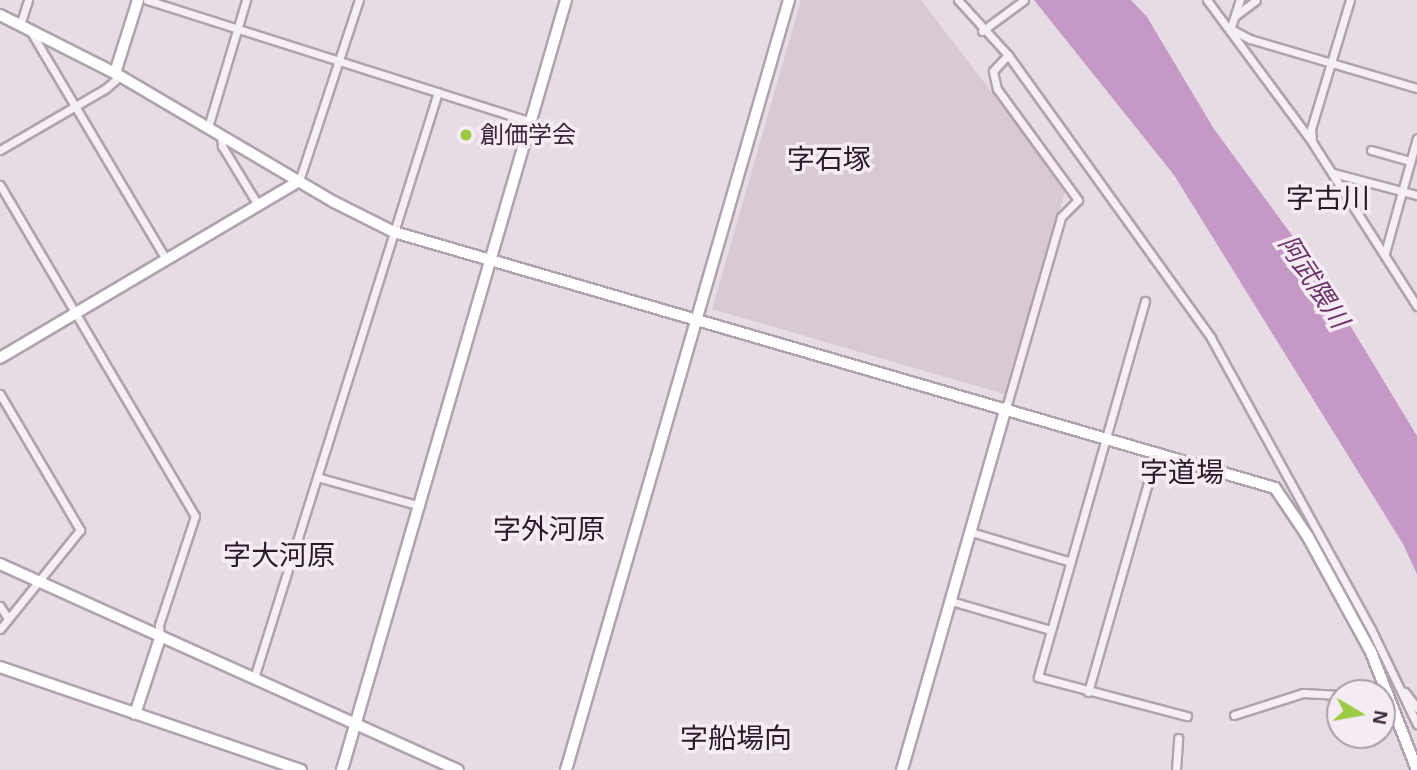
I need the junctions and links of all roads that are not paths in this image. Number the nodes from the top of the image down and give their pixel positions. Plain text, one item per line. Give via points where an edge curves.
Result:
1 (28, 0) edge
2 (138, 0) edge
3 (147, 0) edge
4 (246, 0) edge
5 (359, 0) edge
6 (566, 0) edge
7 (789, 0) edge
8 (1024, 0) edge
9 (1207, 0) edge
10 (1240, 0) edge
11 (1256, 0) edge
12 (1349, 0) edge
13 (958, 2) edge
14 (0, 15) edge
15 (1235, 16) junction
16 (20, 25) junction
17 (237, 28) junction
18 (985, 29) junction
19 (1230, 29) junction
20 (31, 31) junction
21 (1008, 55) junction
22 (341, 59) junction
23 (1331, 62) junction
24 (117, 74) junction
25 (1417, 88) edge
26 (438, 92) junction
27 (75, 106) junction
28 (531, 122) junction
29 (208, 127) junction
30 (221, 135) junction
31 (1417, 138) edge
32 (1312, 142) junction
33 (0, 150) edge
34 (1371, 150) dead end
35 (1410, 160) junction
36 (1333, 173) junction
37 (299, 181) junction
38 (0, 186) edge
39 (1401, 191) junction
40 (1417, 195) edge
41 (258, 205) junction
42 (394, 232) junction
43 (1385, 253) junction
44 (166, 259) junction
45 (491, 261) junction
46 (1145, 301) dead end
47 (1417, 305) edge
48 (75, 313) junction
49 (695, 320) junction
50 (0, 358) edge
51 (0, 394) edge
52 (1006, 408) junction
53 (1106, 438) junction
54 (1157, 452) junction
55 (317, 477) junction
56 (420, 506) junction
57 (971, 532) junction
58 (1071, 562) junction
59 (0, 564) edge
60 (38, 583) junction
61 (951, 601) junction
62 (0, 606) edge
63 (8, 619) junction
64 (0, 629) edge
65 (1051, 630) junction
66 (160, 638) junction
67 (0, 667) edge
68 (254, 678) junction
69 (1380, 679) edge
70 (1402, 690) junction
71 (1088, 692) junction
72 (1326, 694) edge
73 (1417, 708) edge
74 (135, 714) junction
75 (1187, 716) dead end
76 (1234, 716) dead end
77 (1396, 721) edge
78 (1417, 724) edge
79 (356, 725) junction
80 (1178, 738) dead end
81 (301, 770) edge
82 (342, 770) edge
83 (458, 770) edge
84 (566, 770) edge
85 (902, 770) edge
86 (1177, 770) edge
87 (1417, 770) edge

1 - 16 street
2 - 24 street
3 - 17 street
4 - 17 street
5 - 22 street
6 - 28 street
7 - 49 street
8 - 18 street
9 - 19 street
10 - 15 street
11 - 15 street
12 - 23 street
13 - 18 street
14 - 16 street
15 - 19 street
16 - 20 street
17 - 22 street
17 - 29 street
18 - 21 street
19 - 23 street
19 - 32 street
20 - 24 street
20 - 27 street
21 - 52 street via 993,71 997,89 1078,200 1061,217
21 - 70 street via 1211,338
22 - 26 street
22 - 37 street
23 - 25 street
23 - 32 street via 1311,129
24 - 27 street
24 - 29 street
26 - 28 street
26 - 42 street
27 - 33 street
27 - 44 street
28 - 45 street
29 - 30 street
30 - 37 street
30 - 41 street via 222,146
31 - 35 street
32 - 36 street
34 - 35 street
35 - 39 street
36 - 39 street
36 - 43 street
37 - 41 street
37 - 42 street
38 - 48 street
39 - 40 street
39 - 43 street
41 - 44 street
42 - 45 street
42 - 55 street
43 - 47 street
44 - 48 street
45 - 49 street
45 - 56 street
46 - 53 street
48 - 50 street
48 - 66 street via 195,516 159,625
49 - 52 street
49 - 84 street
51 - 60 street via 79,530
52 - 53 street
52 - 57 street
53 - 54 street
53 - 58 street
54 - 69 street via 1263,483 1280,494 1371,652
54 - 71 street
55 - 56 street
55 - 68 street
56 - 79 street
57 - 58 street
57 - 61 street
58 - 65 street
59 - 60 street
60 - 63 street
60 - 66 street
61 - 65 street
61 - 85 street
62 - 63 street
63 - 64 street
65 - 71 street via 1038,677
66 - 68 street
66 - 74 street
67 - 74 street
68 - 79 street
70 - 73 street
70 - 78 street
71 - 75 street
72 - 76 street via 1303,693
74 - 81 street
77 - 87 street
79 - 82 street
79 - 83 street
80 - 86 street

